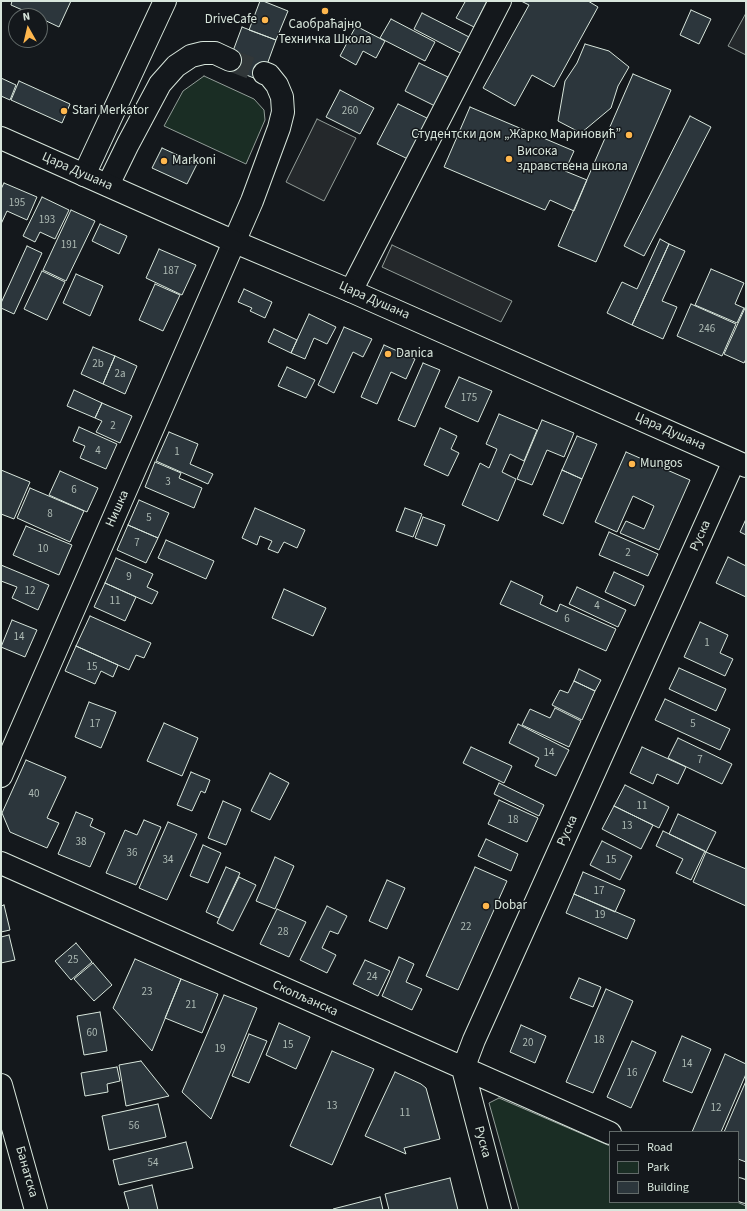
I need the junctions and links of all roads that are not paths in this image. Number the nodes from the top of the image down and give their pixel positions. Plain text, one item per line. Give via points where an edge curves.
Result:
1 (165, 1) edge
2 (500, 1) edge
3 (230, 60) tunnel mouth
4 (264, 73) tunnel mouth
5 (1, 138) edge
6 (84, 175) junction
7 (108, 185) junction
8 (235, 242) junction
9 (351, 291) junction
10 (740, 463) edge
11 (1, 776) edge
12 (1, 863) edge
13 (463, 1069) junction
14 (1, 1085) edge
15 (609, 1134) edge
16 (8, 1136) edge
17 (36, 1210) edge
18 (500, 1210) edge

1 - 6 street
2 - 9 street
3 - 7 street via 215,53 203,53 191,56 176,66 160,84
4 - 8 street, Нишка via 277,85 282,97 283,112
5 - 6 street, Цара Душана
6 - 7 street, Цара Душана
7 - 8 street, Цара Душана
8 - 9 street, Цара Душана
8 - 11 street, Нишка
9 - 10 street, Цара Душана
10 - 13 street, Руска via 477,1033
12 - 13 street, Скопљанска
13 - 15 street, Скопљанска
13 - 18 street, Руска
14 - 16 street, Банатска
16 - 17 street, Банатска

